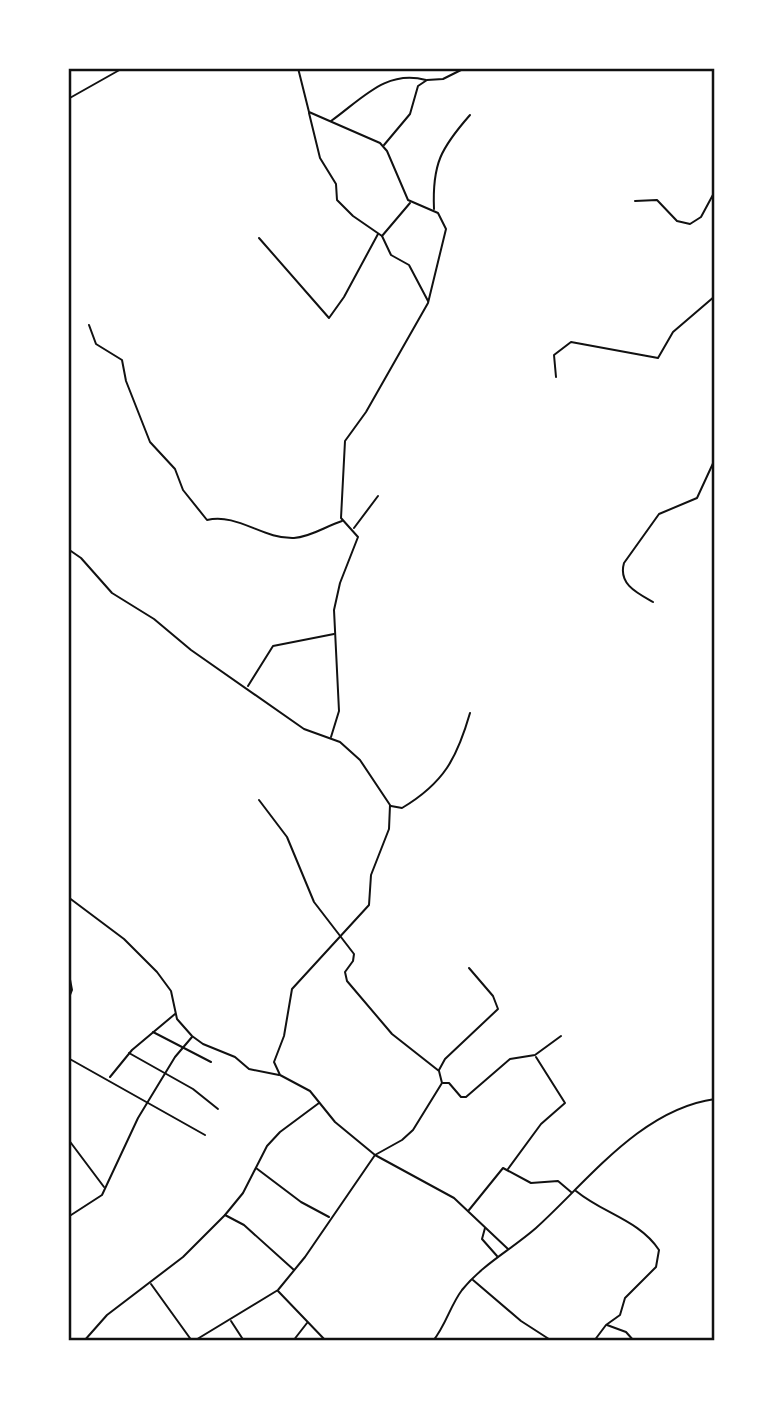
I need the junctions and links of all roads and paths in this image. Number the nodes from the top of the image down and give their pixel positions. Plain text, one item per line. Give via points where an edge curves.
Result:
1 (123, 68) edge
2 (298, 68) edge
3 (465, 68) edge
4 (427, 80) junction
5 (68, 99) edge
6 (309, 112) junction
7 (470, 115) dead end
8 (330, 122) junction
9 (383, 145) junction
10 (715, 191) edge
11 (635, 201) dead end
12 (410, 202) junction
13 (433, 210) junction
14 (378, 233) junction
15 (382, 236) junction
16 (259, 238) dead end
17 (715, 296) edge
18 (428, 303) junction
19 (89, 325) dead end
20 (556, 377) dead end
21 (715, 460) edge
22 (378, 496) dead end
23 (343, 521) junction
24 (353, 529) junction
25 (68, 549) edge
26 (653, 602) dead end
27 (69, 606) edge
28 (68, 616) edge
29 (335, 634) junction
30 (247, 688) junction
31 (470, 713) dead end
32 (331, 737) junction
33 (259, 800) dead end
34 (390, 805) junction
35 (68, 897) edge
36 (341, 936) junction
37 (468, 968) dead end
38 (68, 969) edge
39 (68, 1000) edge
40 (175, 1014) junction
41 (152, 1031) junction
42 (192, 1036) junction
43 (561, 1036) dead end
44 (183, 1048) junction
45 (129, 1053) junction
46 (535, 1055) junction
47 (68, 1058) edge
48 (211, 1062) dead end
49 (439, 1071) junction
50 (165, 1073) junction
51 (280, 1075) junction
52 (109, 1078) junction
53 (442, 1083) junction
54 (715, 1099) edge
55 (149, 1101) junction
56 (320, 1102) junction
57 (218, 1109) dead end
58 (205, 1135) dead end
59 (68, 1139) edge
60 (374, 1155) junction
61 (256, 1167) junction
62 (508, 1169) junction
63 (105, 1188) junction
64 (574, 1192) junction
65 (469, 1211) junction
66 (225, 1215) junction
67 (323, 1216) junction
68 (68, 1217) edge
69 (330, 1217) junction
70 (325, 1224) junction
71 (485, 1227) junction
72 (508, 1249) junction
73 (497, 1256) junction
74 (295, 1270) junction
75 (472, 1280) junction
76 (150, 1283) junction
77 (278, 1290) junction
78 (231, 1320) junction
79 (308, 1322) junction
80 (606, 1325) junction
81 (84, 1341) edge
82 (193, 1341) edge
83 (244, 1341) edge
84 (293, 1341) edge
85 (326, 1341) edge
86 (433, 1341) edge
87 (552, 1341) edge
88 (594, 1341) edge
89 (634, 1341) edge

1 - 5 street
2 - 6 street
3 - 4 street via 443,79
4 - 8 street via 406,76 386,81
4 - 9 street via 415,89 407,119
6 - 8 street
6 - 14 street via 323,166 337,184 337,200
7 - 13 street via 443,148 432,178
8 - 9 street
9 - 12 street
10 - 11 street via 701,216 690,224 677,220 657,200
12 - 13 street
12 - 15 street
13 - 18 street via 444,222 446,235
14 - 15 street
14 - 16 street via 328,318
15 - 18 street via 388,252 413,270
17 - 20 street via 673,332 658,358 570,342 554,355
18 - 23 street via 345,441
19 - 23 street via 96,344 122,360 125,381 150,442 173,466 183,490 208,520 231,518 258,531 295,538
21 - 26 street via 697,498 659,514 624,563 628,585
22 - 24 street
23 - 24 street
24 - 29 street via 357,542 336,594
25 - 30 street via 112,593
27 - 28 street
29 - 30 street via 273,646
29 - 32 street via 339,711
30 - 32 street via 310,732
31 - 34 street via 454,759 437,782 402,808
32 - 34 street via 360,760
33 - 36 street via 287,837 314,902
34 - 36 street via 389,829 371,875 369,905
35 - 40 street via 124,939 157,972 171,991
36 - 49 street via 354,954 345,972 347,981 392,1034
36 - 51 street via 290,995 284,1036 274,1058
37 - 49 street via 493,996 498,1009 445,1059
38 - 39 street via 72,990
40 - 41 street
40 - 42 street
41 - 44 street
41 - 45 street
42 - 44 street
42 - 51 street via 249,1069
43 - 46 street
44 - 48 street
44 - 50 street
45 - 50 street
45 - 52 street
46 - 53 street via 510,1059 466,1097 449,1083
46 - 62 street via 565,1103 541,1124
47 - 52 street
49 - 53 street
50 - 55 street
50 - 57 street
51 - 56 street via 303,1086
52 - 55 street
53 - 60 street via 413,1130
54 - 64 street via 685,1104 646,1127
55 - 58 street
55 - 63 street
56 - 60 street via 335,1122
56 - 61 street via 280,1132
59 - 63 street
60 - 65 street via 454,1198
60 - 69 street
61 - 66 street
61 - 67 street
62 - 64 street via 531,1183 558,1181
62 - 65 street via 500,1170
63 - 68 street via 101,1196
64 - 72 street
64 - 80 street via 639,1226 659,1250 656,1267 625,1298 618,1317
65 - 71 street
66 - 74 street via 244,1225
66 - 76 street
67 - 69 street
67 - 70 street
69 - 70 street
70 - 74 street
71 - 72 street
71 - 73 street via 482,1239
72 - 73 street
73 - 75 street
74 - 77 street
75 - 86 street
75 - 87 street
76 - 81 street via 107,1315
76 - 82 street
77 - 78 street
77 - 79 street
78 - 82 street
78 - 83 street
79 - 84 street
79 - 85 street
80 - 88 street
80 - 89 street via 626,1332

